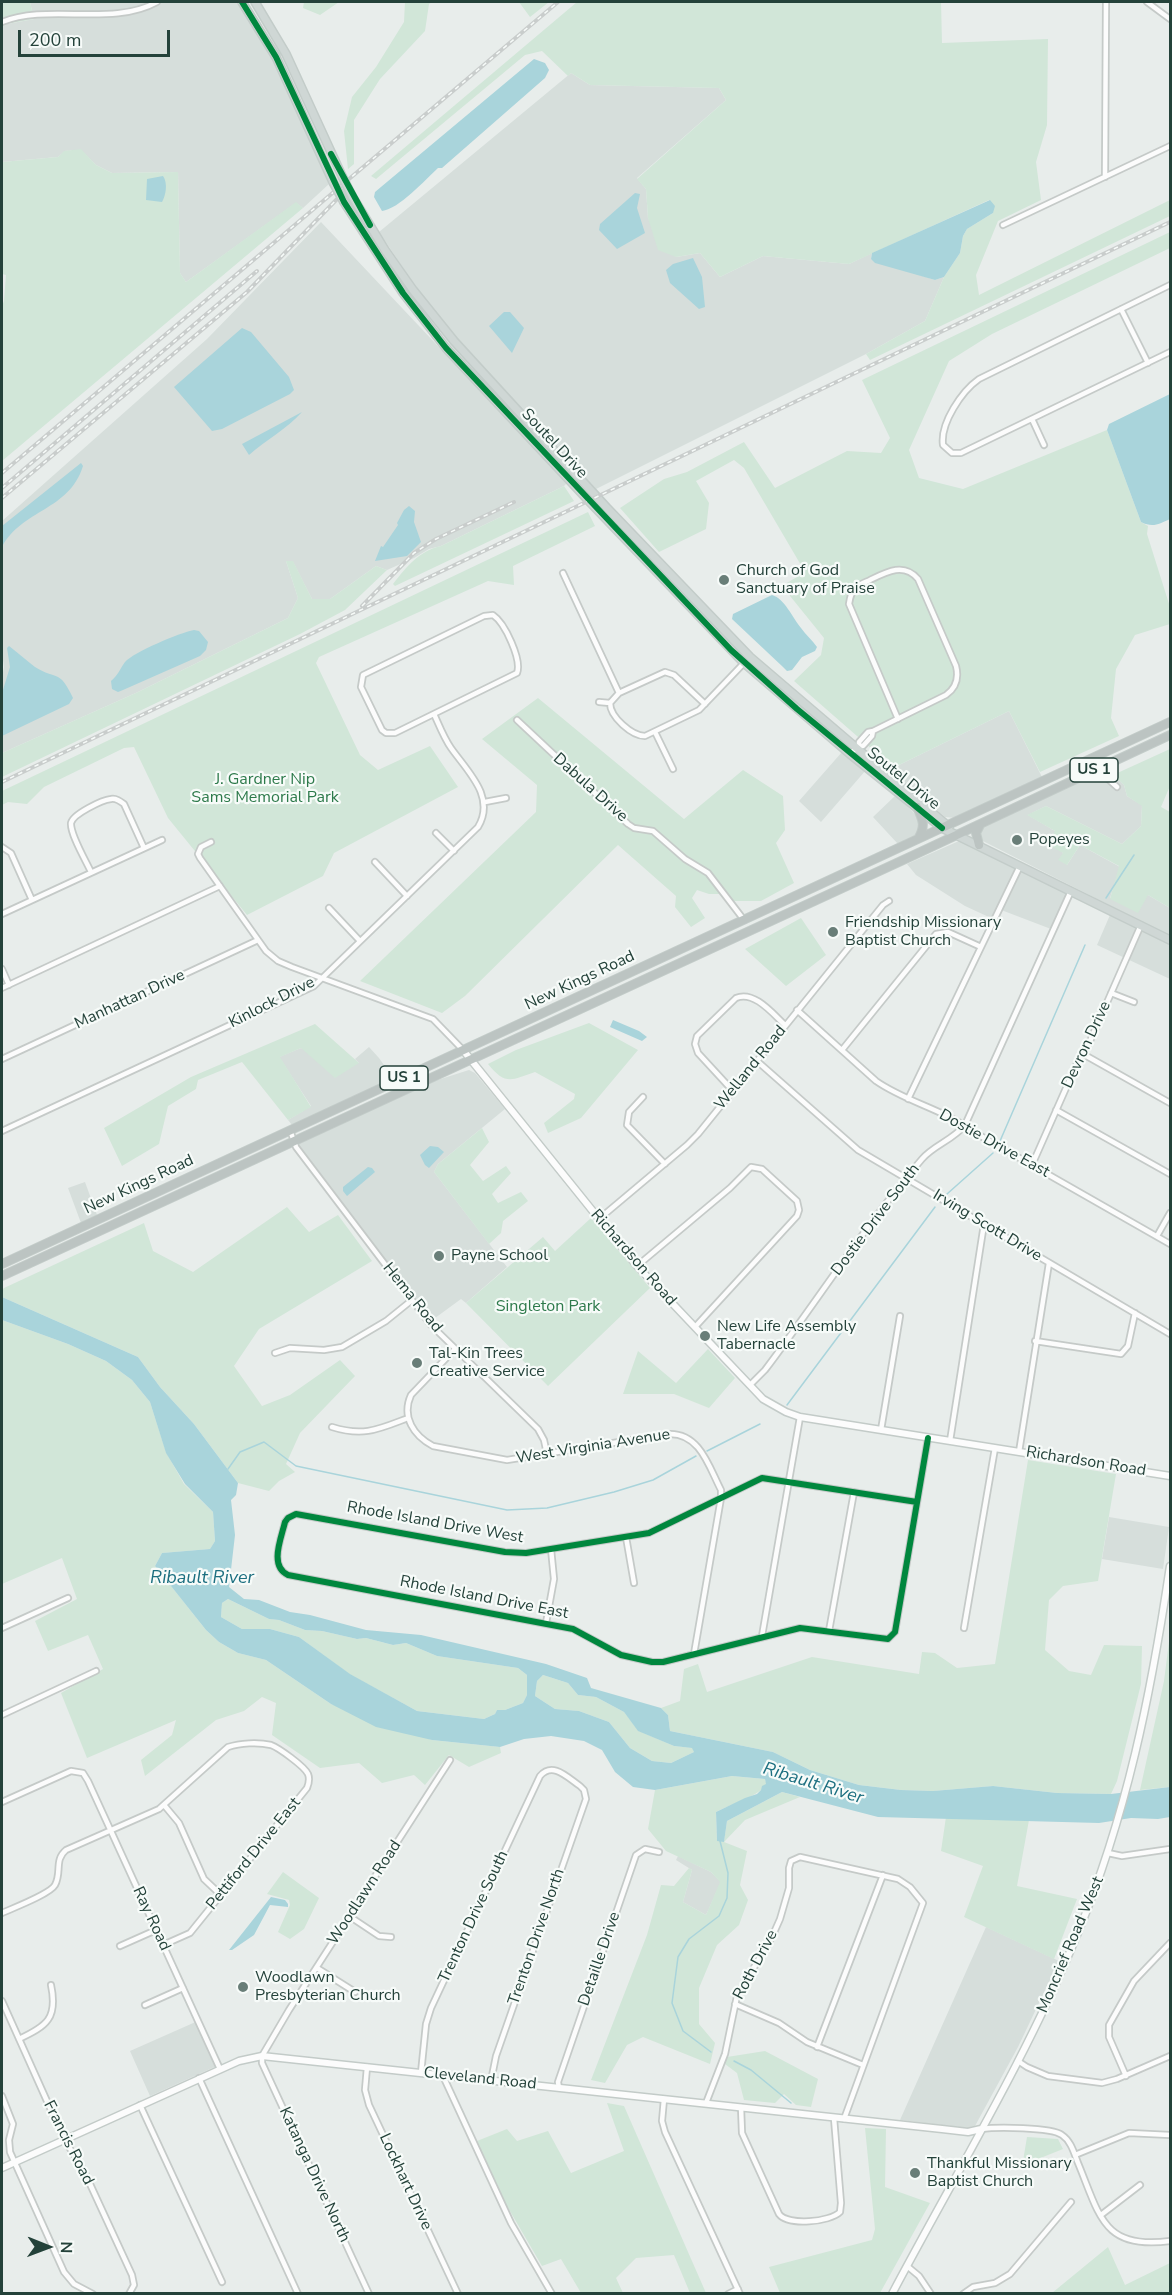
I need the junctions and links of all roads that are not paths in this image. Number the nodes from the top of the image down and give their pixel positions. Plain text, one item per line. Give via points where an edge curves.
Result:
1 (157, 2) edge
2 (242, 2) edge
3 (255, 2) edge
4 (1106, 2) edge
5 (1147, 2) edge
6 (1170, 19) edge
7 (2, 22) edge
8 (1170, 146) edge
9 (1105, 177) junction
10 (1003, 225) dead end
11 (1170, 285) edge
12 (1121, 309) junction
13 (1170, 352) edge
14 (1148, 363) junction
15 (1032, 419) junction
16 (1044, 445) dead end
17 (563, 573) dead end
18 (747, 660) junction
19 (618, 693) junction
20 (599, 702) dead end
21 (610, 703) junction
22 (705, 704) junction
23 (434, 714) junction
24 (897, 719) junction
25 (517, 720) dead end
26 (1170, 722) edge
27 (656, 732) junction
28 (1170, 735) edge
29 (855, 750) junction
30 (1081, 764) junction
31 (673, 768) dead end
32 (1097, 769) junction
33 (1083, 774) junction
34 (1117, 787) dead end
35 (506, 798) dead end
36 (485, 802) junction
37 (917, 807) junction
38 (981, 824) junction
39 (945, 827) junction
40 (436, 833) dead end
41 (957, 835) junction
42 (162, 840) dead end
43 (917, 840) junction
44 (211, 842) dead end
45 (979, 846) junction
46 (3, 848) edge
47 (144, 848) junction
48 (454, 851) junction
49 (375, 862) dead end
50 (1020, 866) junction
51 (91, 872) junction
52 (220, 886) junction
53 (1071, 891) junction
54 (803, 893) junction
55 (407, 896) junction
56 (32, 900) junction
57 (889, 901) dead end
58 (809, 902) junction
59 (329, 908) dead end
60 (2, 914) edge
61 (744, 920) junction
62 (1141, 926) junction
63 (258, 940) junction
64 (1170, 940) edge
65 (360, 941) junction
66 (981, 947) junction
67 (2, 969) edge
68 (625, 975) junction
69 (322, 978) junction
70 (9, 985) junction
71 (630, 985) junction
72 (2, 988) edge
73 (1111, 993) junction
74 (1134, 1002) dead end
75 (797, 1010) junction
76 (785, 1025) junction
77 (463, 1050) junction
78 (842, 1050) junction
79 (1083, 1054) junction
80 (2, 1059) edge
81 (470, 1059) junction
82 (757, 1061) junction
83 (733, 1091) junction
84 (643, 1097) dead end
85 (908, 1099) junction
86 (1170, 1103) edge
87 (1056, 1110) junction
88 (965, 1125) junction
89 (290, 1130) junction
90 (2, 1131) edge
91 (294, 1140) junction
92 (665, 1164) junction
93 (1032, 1165) junction
94 (1170, 1174) edge
95 (906, 1179) junction
96 (145, 1198) junction
97 (149, 1207) junction
98 (1170, 1213) edge
99 (599, 1220) junction
100 (984, 1224) junction
101 (1157, 1236) junction
102 (1170, 1244) edge
103 (1049, 1263) junction
104 (2, 1264) edge
105 (637, 1266) junction
106 (2, 1276) edge
107 (412, 1300) junction
108 (1135, 1313) junction
109 (900, 1316) dead end
110 (695, 1327) junction
111 (1170, 1334) edge
112 (1035, 1341) junction
113 (455, 1349) junction
114 (1124, 1352) junction
115 (275, 1353) dead end
116 (1130, 1359) dead end
117 (750, 1385) junction
118 (800, 1417) junction
119 (408, 1418) junction
120 (332, 1427) dead end
121 (881, 1430) junction
122 (928, 1437) junction
123 (950, 1441) junction
124 (994, 1448) junction
125 (1018, 1452) junction
126 (547, 1454) junction
127 (1170, 1476) edge
128 (790, 1482) junction
129 (854, 1492) junction
130 (721, 1498) junction
131 (917, 1502) junction
132 (626, 1537) junction
133 (551, 1549) junction
134 (1170, 1566) edge
135 (279, 1568) joint
136 (634, 1583) dead end
137 (68, 1598) dead end
138 (546, 1623) junction
139 (2, 1628) edge
140 (963, 1628) dead end
141 (829, 1631) junction
142 (762, 1635) junction
143 (694, 1654) junction
144 (96, 1671) dead end
145 (2, 1714) edge
146 (450, 1760) dead end
147 (585, 1794) joint
148 (2, 1802) edge
149 (164, 1805) junction
150 (111, 1830) junction
151 (1170, 1849) edge
152 (659, 1852) dead end
153 (1108, 1853) junction
154 (883, 1875) junction
155 (221, 1895) junction
156 (2, 1913) edge
157 (349, 1916) junction
158 (156, 1930) junction
159 (391, 1937) dead end
160 (1170, 1943) edge
161 (163, 1945) junction
162 (120, 1946) dead end
163 (317, 1968) junction
164 (51, 1985) dead end
165 (183, 1988) junction
166 (355, 1992) dead end
167 (2, 2001) edge
168 (735, 2004) junction
169 (145, 2005) dead end
170 (19, 2039) junction
171 (817, 2047) junction
172 (262, 2056) junction
173 (1170, 2056) edge
174 (1018, 2061) junction
175 (863, 2065) junction
176 (367, 2067) junction
177 (220, 2069) junction
178 (421, 2073) junction
179 (443, 2076) junction
180 (1126, 2076) junction
181 (199, 2078) junction
182 (491, 2081) junction
183 (559, 2088) junction
184 (2, 2096) edge
185 (664, 2099) junction
186 (706, 2103) junction
187 (140, 2105) junction
188 (741, 2107) junction
189 (834, 2118) junction
190 (844, 2119) junction
191 (981, 2129) junction
192 (1170, 2135) edge
193 (63, 2139) junction
194 (1075, 2155) junction
195 (14, 2162) junction
196 (2, 2168) edge
197 (1140, 2185) dead end
198 (1071, 2202) dead end
199 (1101, 2215) junction
200 (1170, 2241) edge
201 (907, 2266) junction
202 (222, 2282) dead end
203 (739, 2291) edge
204 (93, 2294) edge
205 (129, 2294) edge
206 (298, 2294) edge
207 (369, 2294) edge
208 (458, 2294) edge
209 (552, 2294) edge
210 (728, 2294) edge
211 (892, 2294) edge
212 (931, 2294) edge
213 (963, 2294) edge

1 - 7 street via 123,12 28,16
2 - 18 main road, Soutel Drive, bridge via 276,57 344,202 403,293 446,348 589,501
3 - 18 main road, Soutel Drive, bridge via 286,54 352,196 413,290 454,341
4 - 9 street
5 - 6 street
8 - 9 street
9 - 10 street
11 - 12 street
12 - 14 street
12 - 15 street via 974,382 955,406 943,445 948,451 961,453
13 - 14 street
14 - 15 street
15 - 16 street
17 - 19 street
18 - 22 street
18 - 29 main road, Soutel Drive
19 - 21 street
19 - 22 street via 668,672
20 - 21 street
21 - 27 street via 613,715 635,734 642,737
22 - 27 street
23 - 23 street via 513,676 519,668 501,621 493,615 366,672 361,679 379,726 386,733 395,733
23 - 36 street
24 - 24 street via 946,695 955,687 957,678 956,666 918,579 901,569 856,587 849,604
24 - 29 street via 868,732
25 - 61 street, Dabula Drive via 628,824 653,831 708,873
26 - 30 highway, New Kings Road / US 1
27 - 31 street
28 - 32 highway, New Kings Road / US 1
29 - 37 main road, Soutel Drive
29 - 39 main road, Soutel Drive
30 - 33 street
30 - 39 highway, New Kings Road / US 1
32 - 33 highway, New Kings Road / US 1
32 - 34 street
33 - 38 highway, New Kings Road / US 1
35 - 36 street
36 - 48 street, Kinlock Drive via 478,827
37 - 39 main road, Soutel Drive
37 - 43 highway via 924,821
38 - 41 highway, New Kings Road / US 1
38 - 45 highway via 976,833
39 - 41 main road, Soutel Drive
39 - 43 highway, New Kings Road / US 1
40 - 48 street
41 - 45 main road, Soutel Drive
41 - 58 highway, New Kings Road / US 1
42 - 47 street
43 - 54 highway, New Kings Road / US 1
44 - 52 street, Richardson Road via 201,847 198,854
45 - 50 main road, Soutel Drive
46 - 56 street via 11,853
47 - 51 street
47 - 51 street via 124,804 109,799 76,815 72,822
48 - 55 street, Kinlock Drive
49 - 55 street
50 - 53 main road, Soutel Drive
50 - 66 street
51 - 56 street
52 - 63 street, Richardson Road
52 - 70 street
53 - 62 main road, Soutel Drive
53 - 88 street, Dostie Drive South
54 - 58 street
54 - 61 highway, New Kings Road / US 1
55 - 65 street, Kinlock Drive
56 - 60 street
57 - 75 street, Welland Road
58 - 71 highway, New Kings Road / US 1
59 - 65 street
61 - 68 highway, New Kings Road / US 1
62 - 64 main road, Soutel Drive
62 - 73 street, Devron Drive
63 - 69 street, Richardson Road via 278,961
63 - 80 street, Manhattan Drive
65 - 69 street, Kinlock Drive
66 - 78 street via 948,932 936,934
66 - 85 street
67 - 70 street
68 - 71 street
68 - 77 highway, New Kings Road / US 1
69 - 77 street, Richardson Road via 433,1018
69 - 90 street, Kinlock Drive via 314,986
70 - 72 street
71 - 81 highway, New Kings Road / US 1
73 - 74 street
73 - 79 street, Devron Drive
75 - 76 street, Welland Road
75 - 78 street, Dostie Drive East
76 - 82 street, Welland Road
76 - 83 street via 748,996 736,998 697,1036 694,1044 698,1053
77 - 81 street, Richardson Road
77 - 89 highway, New Kings Road / US 1
78 - 85 street, Dostie Drive East via 876,1081
79 - 86 street
79 - 87 street, Devron Drive
81 - 91 highway, New Kings Road / US 1
81 - 99 street, Richardson Road
82 - 83 street, Welland Road
82 - 95 street, Irving Scott Drive via 851,1146
83 - 92 street, Welland Road via 698,1134
84 - 92 street via 629,1112 627,1125
85 - 88 street, Dostie Drive East
87 - 93 street, Devron Drive
87 - 94 street
88 - 93 street, Dostie Drive East
88 - 95 street, Dostie Drive South via 924,1157
89 - 91 street, Hema Road
89 - 96 highway, New Kings Road / US 1
91 - 97 highway, New Kings Road / US 1
91 - 107 street, Hema Road via 333,1198
92 - 99 street, Welland Road
93 - 101 street, Dostie Drive East
95 - 100 street, Irving Scott Drive
95 - 117 street, Dostie Drive South
96 - 97 street
96 - 104 highway, New Kings Road / US 1
97 - 106 highway, New Kings Road / US 1
98 - 101 street
99 - 105 street, Richardson Road
100 - 103 street, Irving Scott Drive
100 - 123 street
101 - 102 street, Dostie Drive East
103 - 108 street, Irving Scott Drive
103 - 112 street
105 - 110 street, Richardson Road
105 - 110 street via 730,1188 747,1169 762,1169 797,1201 797,1216
107 - 113 street, Hema Road
107 - 115 street via 342,1347 290,1348
108 - 111 street, Irving Scott Drive
108 - 114 street
109 - 121 street
110 - 117 street, Richardson Road
112 - 114 street
112 - 125 street
113 - 119 street via 411,1395
113 - 126 street, Hema Road via 538,1429
114 - 116 street
117 - 118 street, Richardson Road via 776,1407
118 - 121 street, Richardson Road
118 - 128 street
119 - 120 street via 367,1433
119 - 126 street, West Virginia Avenue via 424,1441 440,1448 507,1460
121 - 122 street, Richardson Road
122 - 123 street, Richardson Road
122 - 131 street
123 - 124 street, Richardson Road
124 - 125 street, Richardson Road
124 - 140 street
125 - 127 street, Richardson Road
126 - 130 street, West Virginia Avenue via 669,1434 684,1435 697,1445
128 - 129 street, Rhode Island Drive West
128 - 130 street, Rhode Island Drive West via 762,1478
128 - 142 street
129 - 131 street, Rhode Island Drive West
129 - 141 street
130 - 132 street, Rhode Island Drive West via 658,1530
130 - 143 street
131 - 141 street, Rhode Island Drive East via 891,1638
132 - 133 street, Rhode Island Drive West
132 - 136 street
133 - 135 street, Rhode Island Drive West via 505,1552 300,1514 285,1522 277,1560
133 - 138 street via 554,1579
134 - 153 street, Moncrief Road West via 1139,1744
135 - 138 street, Rhode Island Drive East via 288,1575
137 - 139 street
138 - 143 street, Rhode Island Drive East via 581,1631 612,1651 652,1662
141 - 142 street, Rhode Island Drive East via 800,1628
142 - 143 street, Rhode Island Drive East
144 - 145 street
146 - 157 street, Woodlawn Road
147 - 178 street, Trenton Drive South via 559,1771 549,1770 540,1776 431,2008
147 - 182 street, Trenton Drive North via 585,1804 496,2056
148 - 150 street, Ray Road via 70,1771 79,1771 88,1781
149 - 150 street
149 - 155 street via 179,1823 204,1879
149 - 155 street, Pettiford Drive East via 228,1746 276,1747 306,1771 307,1788
150 - 156 street via 63,1852 52,1889
150 - 158 street, Ray Road
151 - 153 street via 1122,1856
152 - 183 street, Detaille Drive via 645,1849 636,1855
153 - 174 street, Moncrief Road West via 1062,1970
154 - 168 street, Roth Drive via 800,1857 791,1861 780,1919
154 - 171 street
154 - 175 street via 904,1882 923,1903
155 - 161 street, Pettiford Drive East via 190,1933
157 - 159 street via 379,1936
157 - 163 street, Woodlawn Road
158 - 161 street, Ray Road
158 - 162 street
160 - 180 street via 1134,1982 1109,2025 1109,2037
161 - 165 street, Ray Road
163 - 166 street
163 - 172 street, Woodlawn Road
164 - 170 street via 54,2000 50,2018 41,2028
165 - 169 street
165 - 177 street, Ray Road
167 - 170 street, Francis Road
168 - 171 street via 779,2023
168 - 186 street, Roth Drive via 725,2054
170 - 193 street, Francis Road
171 - 175 street
172 - 176 street, Cleveland Road
172 - 177 street, Cleveland Road
172 - 207 street, Katanga Drive North
173 - 180 street
174 - 180 street via 1041,2075 1055,2078 1102,2083
174 - 191 street, Moncrief Road West
175 - 190 street
176 - 178 street, Cleveland Road
176 - 208 street, Lockhart Drive via 365,2090 369,2105
177 - 181 street, Cleveland Road
178 - 179 street, Cleveland Road
179 - 182 street, Cleveland Road
179 - 209 street via 511,2223
181 - 187 street, Cleveland Road
181 - 206 street
182 - 183 street, Cleveland Road
183 - 185 street, Cleveland Road
184 - 195 street via 13,2124 9,2148
185 - 186 street, Cleveland Road
185 - 203 street via 665,2132
186 - 188 street, Cleveland Road
187 - 193 street, Cleveland Road
187 - 202 street
188 - 189 street, Cleveland Road
188 - 189 street via 742,2133 779,2214 793,2222 832,2218 840,2212
189 - 190 street, Cleveland Road
190 - 191 street, Cleveland Road via 960,2131
191 - 194 street via 1052,2131 1064,2136
191 - 201 street, Moncrief Road West
192 - 194 street via 1129,2133
193 - 195 street, Cleveland Road
193 - 205 street, Francis Road via 84,2171 132,2275 134,2285
194 - 199 street
195 - 196 street, Cleveland Road
195 - 204 street via 64,2272 74,2284
197 - 199 street
198 - 213 street via 1010,2274
199 - 200 street via 1112,2231 1135,2242
201 - 211 street, Moncrief Road West
201 - 212 street
203 - 210 street

